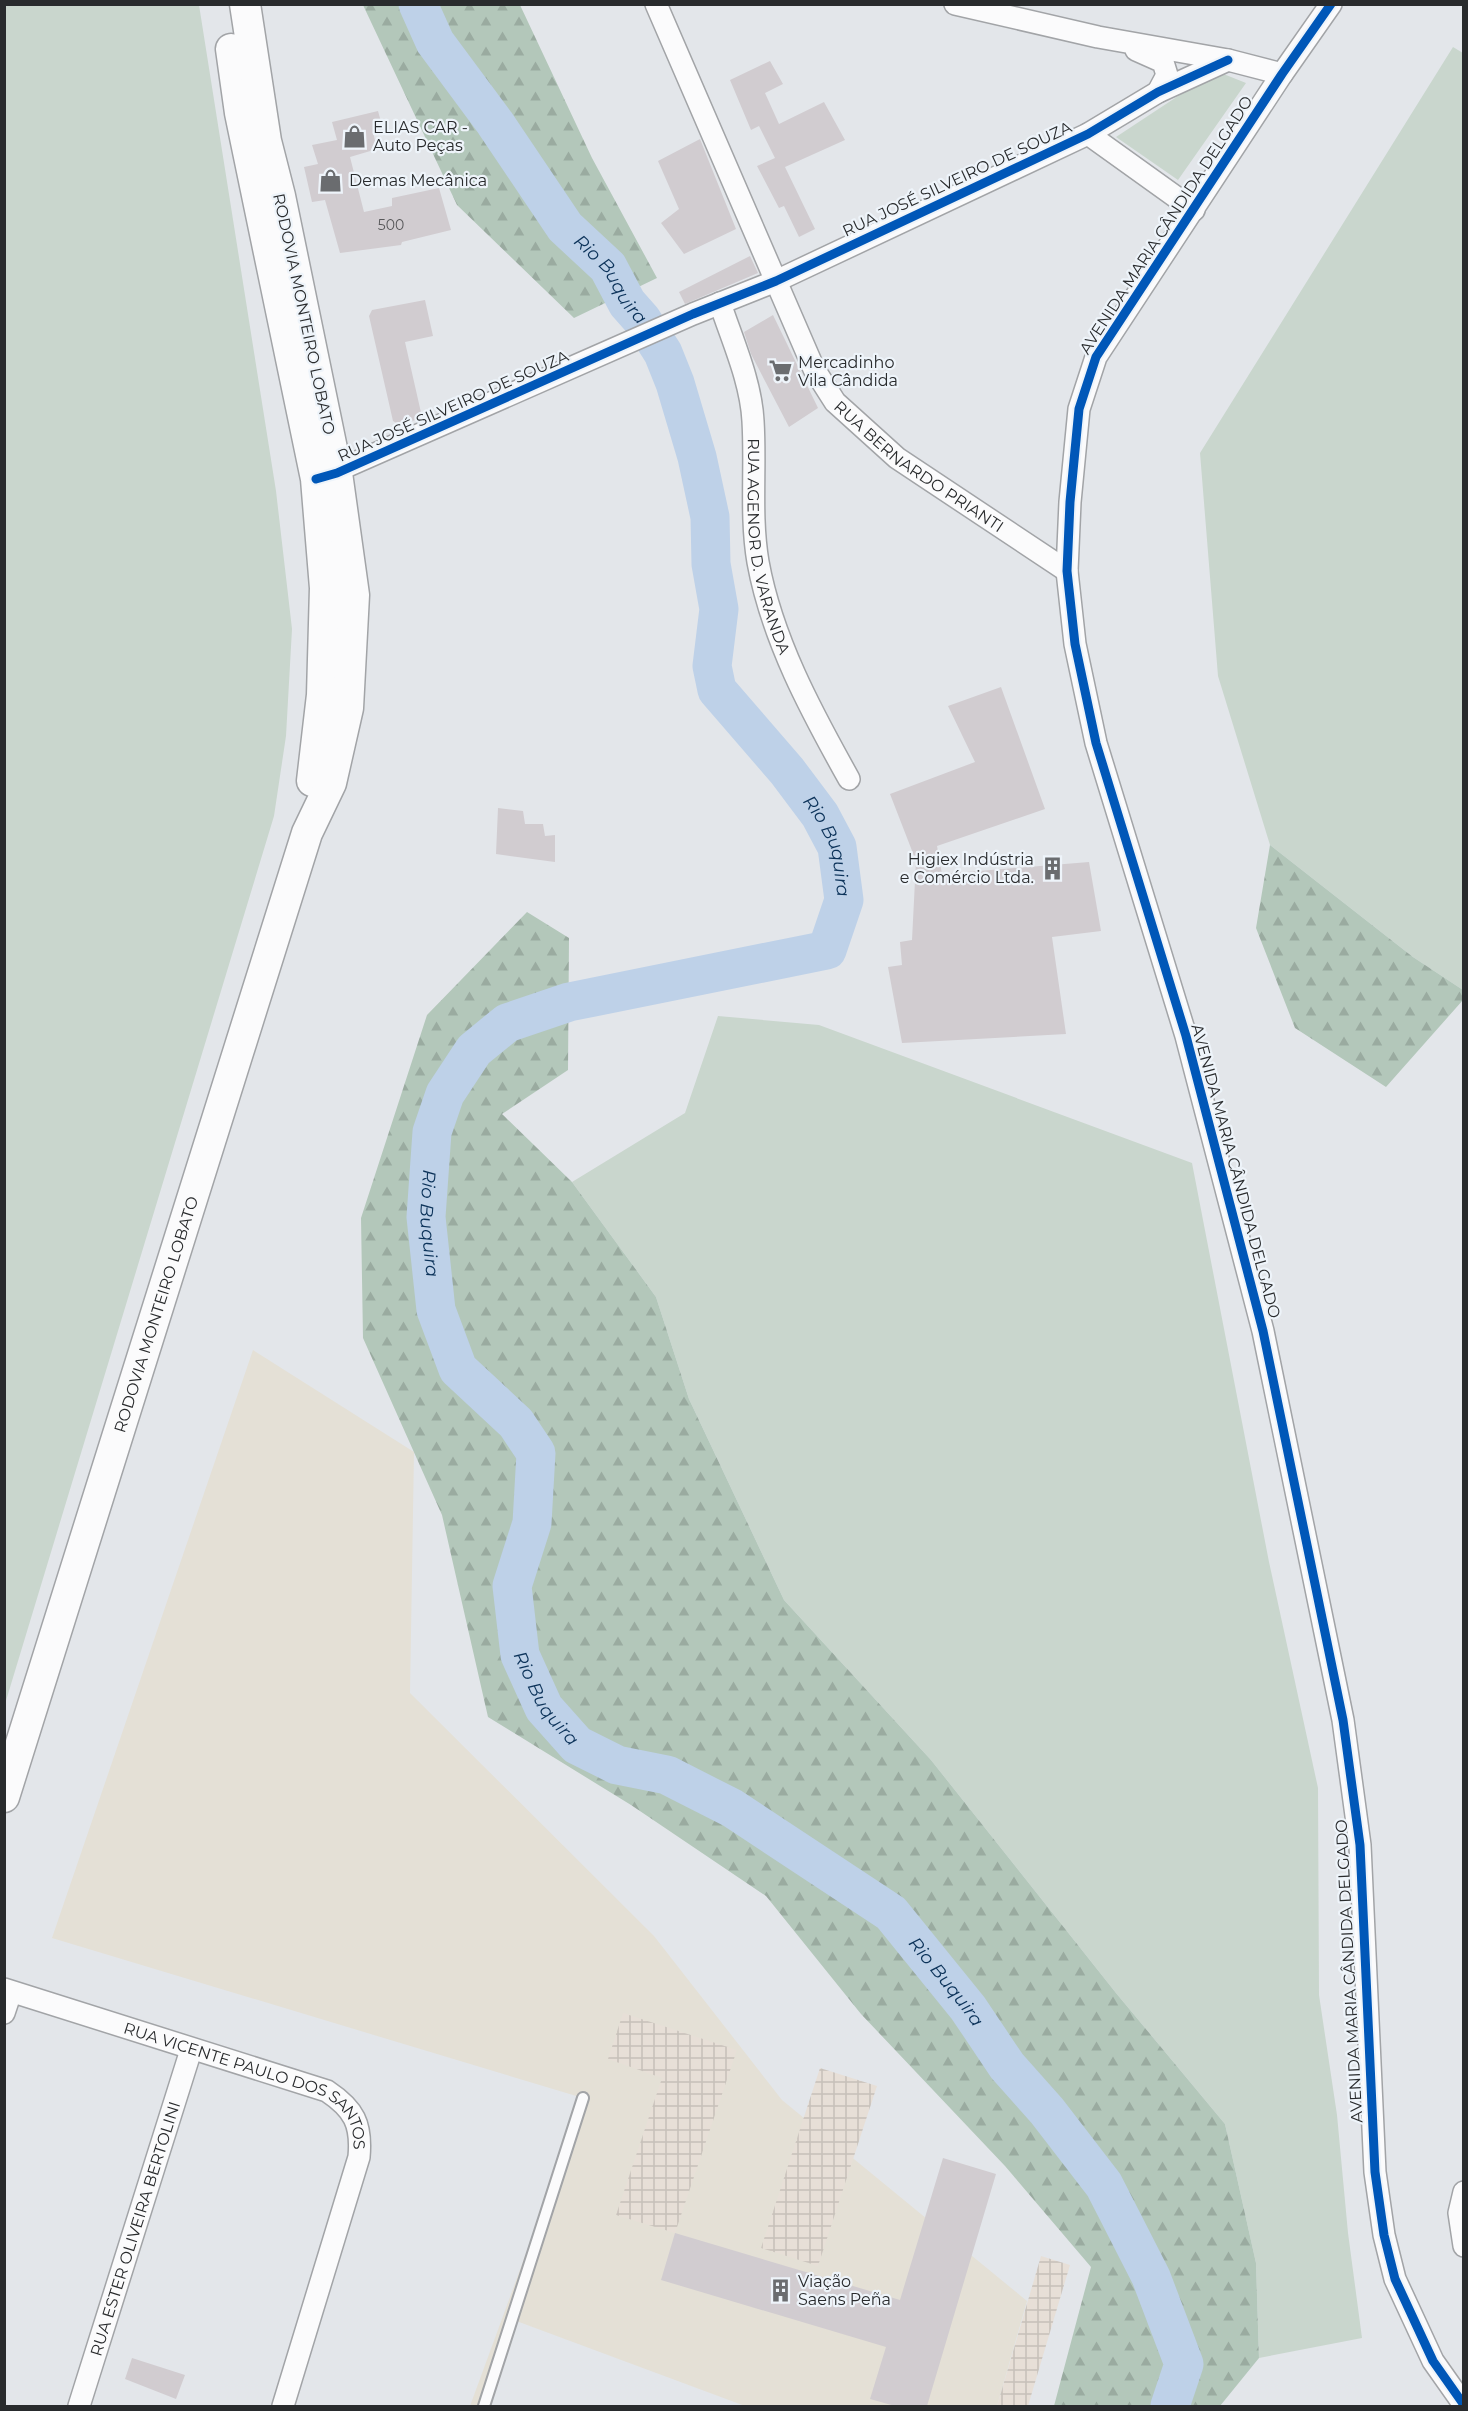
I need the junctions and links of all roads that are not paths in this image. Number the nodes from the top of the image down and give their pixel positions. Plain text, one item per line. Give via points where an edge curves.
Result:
1 (656, 4) edge
2 (955, 4) edge
3 (1331, 4) edge
4 (239, 7) edge
5 (1098, 37) junction
6 (1228, 60) junction
7 (1282, 74) junction
8 (1158, 92) junction
9 (1088, 134) junction
10 (1194, 210) junction
11 (776, 281) junction
12 (720, 303) junction
13 (327, 476) junction
14 (1067, 571) junction
15 (849, 779) dead end
16 (4, 1797) edge
17 (8, 1991) edge
18 (4, 2013) edge
19 (191, 2050) junction
20 (583, 2098) dead end
21 (1464, 2193) edge
22 (1464, 2246) edge
23 (1464, 2404) edge
24 (79, 2406) edge
25 (283, 2406) edge
26 (484, 2406) edge

1 - 11 street, RUA BERNARDO PRIANTI
2 - 5 street
3 - 7 street, AVENIDA MARIA CÂNDIDA DELGADO
4 - 13 main road, RODOVIA MONTEIRO LOBATO via 280,196
5 - 6 street
5 - 8 street via 1163,62 1167,75
6 - 7 street
6 - 8 street, RUA JOSÉ SILVEIRO DE SOUZA
7 - 10 street, AVENIDA MARIA CÂNDIDA DELGADO
8 - 9 street, RUA JOSÉ SILVEIRO DE SOUZA
9 - 10 street
9 - 11 street, RUA JOSÉ SILVEIRO DE SOUZA
10 - 14 street, AVENIDA MARIA CÂNDIDA DELGADO via 1096,357 1088,378 1079,409
11 - 12 street, RUA JOSÉ SILVEIRO DE SOUZA
11 - 14 street, RUA BERNARDO PRIANTI via 814,369 835,402 861,428 933,484
12 - 13 street, RUA JOSÉ SILVEIRO DE SOUZA
12 - 15 street, RUA AGENOR D. VARANDA via 751,403 753,513 766,599 814,718
13 - 16 main road, RODOVIA MONTEIRO LOBATO via 322,695 307,833
14 - 23 street, AVENIDA MARIA CÂNDIDA DELGADO via 1075,644 1096,743 1186,1036 1263,1331 1343,1720 1360,1845 1375,2172 1384,2235 1395,2279 1432,2361
17 - 18 street
17 - 19 street, RUA VICENTE PAULO DOS SANTOS
19 - 24 street, RUA ESTER OLIVEIRA BERTOLINI
19 - 25 street, RUA VICENTE PAULO DOS SANTOS via 327,2091 346,2104 361,2137 359,2157
20 - 26 lane
21 - 22 street via 1459,2213

